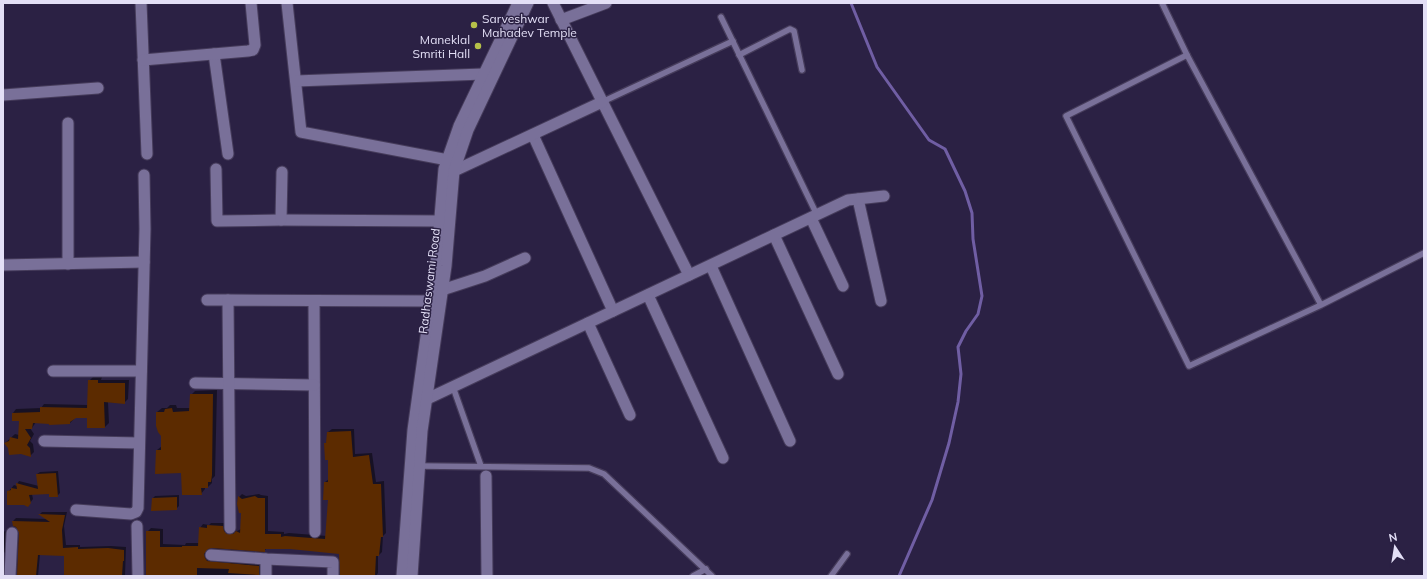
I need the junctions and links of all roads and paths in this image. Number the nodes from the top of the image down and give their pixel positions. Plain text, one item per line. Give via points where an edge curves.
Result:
1 (141, 3) edge
2 (251, 3) edge
3 (287, 3) edge
4 (518, 3) edge
5 (528, 3) edge
6 (552, 3) edge
7 (606, 3) edge
8 (1162, 3) edge
9 (721, 17) dead end
10 (561, 20) junction
11 (733, 42) junction
12 (214, 54) junction
13 (739, 55) junction
14 (1187, 55) junction
15 (143, 60) junction
16 (802, 70) dead end
17 (483, 74) junction
18 (296, 81) junction
19 (98, 88) dead end
20 (3, 95) edge
21 (602, 102) junction
22 (68, 123) dead end
23 (533, 135) junction
24 (147, 154) dead end
25 (228, 154) dead end
26 (448, 160) junction
27 (216, 169) dead end
28 (282, 172) dead end
29 (454, 172) junction
30 (144, 175) dead end
31 (884, 196) dead end
32 (858, 199) junction
33 (814, 216) junction
34 (282, 220) junction
35 (440, 221) junction
36 (774, 235) junction
37 (1424, 253) edge
38 (525, 258) dead end
39 (144, 262) junction
40 (68, 264) junction
41 (3, 265) edge
42 (711, 266) junction
43 (689, 275) junction
44 (843, 286) dead end
45 (442, 290) junction
46 (648, 295) junction
47 (207, 300) dead end
48 (228, 300) junction
49 (314, 301) junction
50 (431, 301) junction
51 (881, 302) dead end
52 (1321, 305) junction
53 (613, 311) junction
54 (588, 323) junction
55 (53, 371) dead end
56 (141, 371) junction
57 (838, 374) dead end
58 (194, 384) dead end
59 (228, 384) junction
60 (314, 385) junction
61 (453, 387) junction
62 (427, 399) junction
63 (630, 415) dead end
64 (44, 441) dead end
65 (790, 441) dead end
66 (139, 443) junction
67 (723, 458) dead end
68 (420, 466) junction
69 (483, 471) junction
70 (76, 510) dead end
71 (137, 526) dead end
72 (230, 528) dead end
73 (315, 532) dead end
74 (12, 533) dead end
75 (846, 554) dead end
76 (211, 555) dead end
77 (266, 559) junction
78 (706, 569) junction
79 (10, 576) edge
80 (138, 576) edge
81 (266, 576) edge
82 (333, 576) edge
83 (402, 576) edge
84 (412, 576) edge
85 (487, 576) edge
86 (693, 576) edge
87 (712, 576) edge
88 (831, 576) edge

1 - 15 street
2 - 12 street via 255,44 253,50
3 - 18 street
4 - 17 street, Radhaswami Road
5 - 29 street, Radhaswami Road via 468,130
6 - 10 street
7 - 10 street
8 - 14 lane
9 - 11 lane
10 - 21 street
11 - 13 lane
11 - 21 lane
12 - 15 street
12 - 25 street
13 - 16 lane via 790,29 794,31
13 - 33 lane
14 - 52 lane
14 - 52 lane via 1066,116 1189,366
15 - 24 street
17 - 18 street
17 - 26 street, Radhaswami Road via 459,126
18 - 26 street via 301,132
19 - 20 street
21 - 23 street
21 - 43 street
22 - 40 street
23 - 29 street
23 - 53 street
26 - 35 street, Radhaswami Road via 444,169
27 - 34 street via 216,221
28 - 34 street
29 - 45 street, Radhaswami Road
30 - 39 street
31 - 32 street
32 - 33 street via 848,200
32 - 51 street
33 - 36 street
33 - 44 street
34 - 35 street
35 - 50 street, Radhaswami Road
36 - 42 street
36 - 57 street
37 - 52 lane
38 - 45 street via 485,276
39 - 40 street
39 - 56 street
40 - 41 street
42 - 43 street
42 - 65 street
43 - 46 street
45 - 62 street, Radhaswami Road
46 - 53 street
46 - 67 street
47 - 48 street
48 - 49 street
48 - 59 street
49 - 50 street
49 - 60 street
50 - 83 street, Radhaswami Road via 413,430
53 - 54 street
54 - 61 street
54 - 63 street
55 - 56 street
56 - 66 street
58 - 59 street
59 - 60 street
59 - 72 street
60 - 73 street
61 - 62 street
61 - 69 lane
62 - 68 street, Radhaswami Road
64 - 66 street
66 - 70 street via 136,512 131,514
68 - 69 lane
68 - 84 street, Radhaswami Road
69 - 78 lane via 589,468 604,474
69 - 85 street
71 - 80 street
74 - 79 street
75 - 88 lane
76 - 77 street
77 - 81 street
77 - 82 street via 334,562
78 - 86 lane
78 - 87 lane

